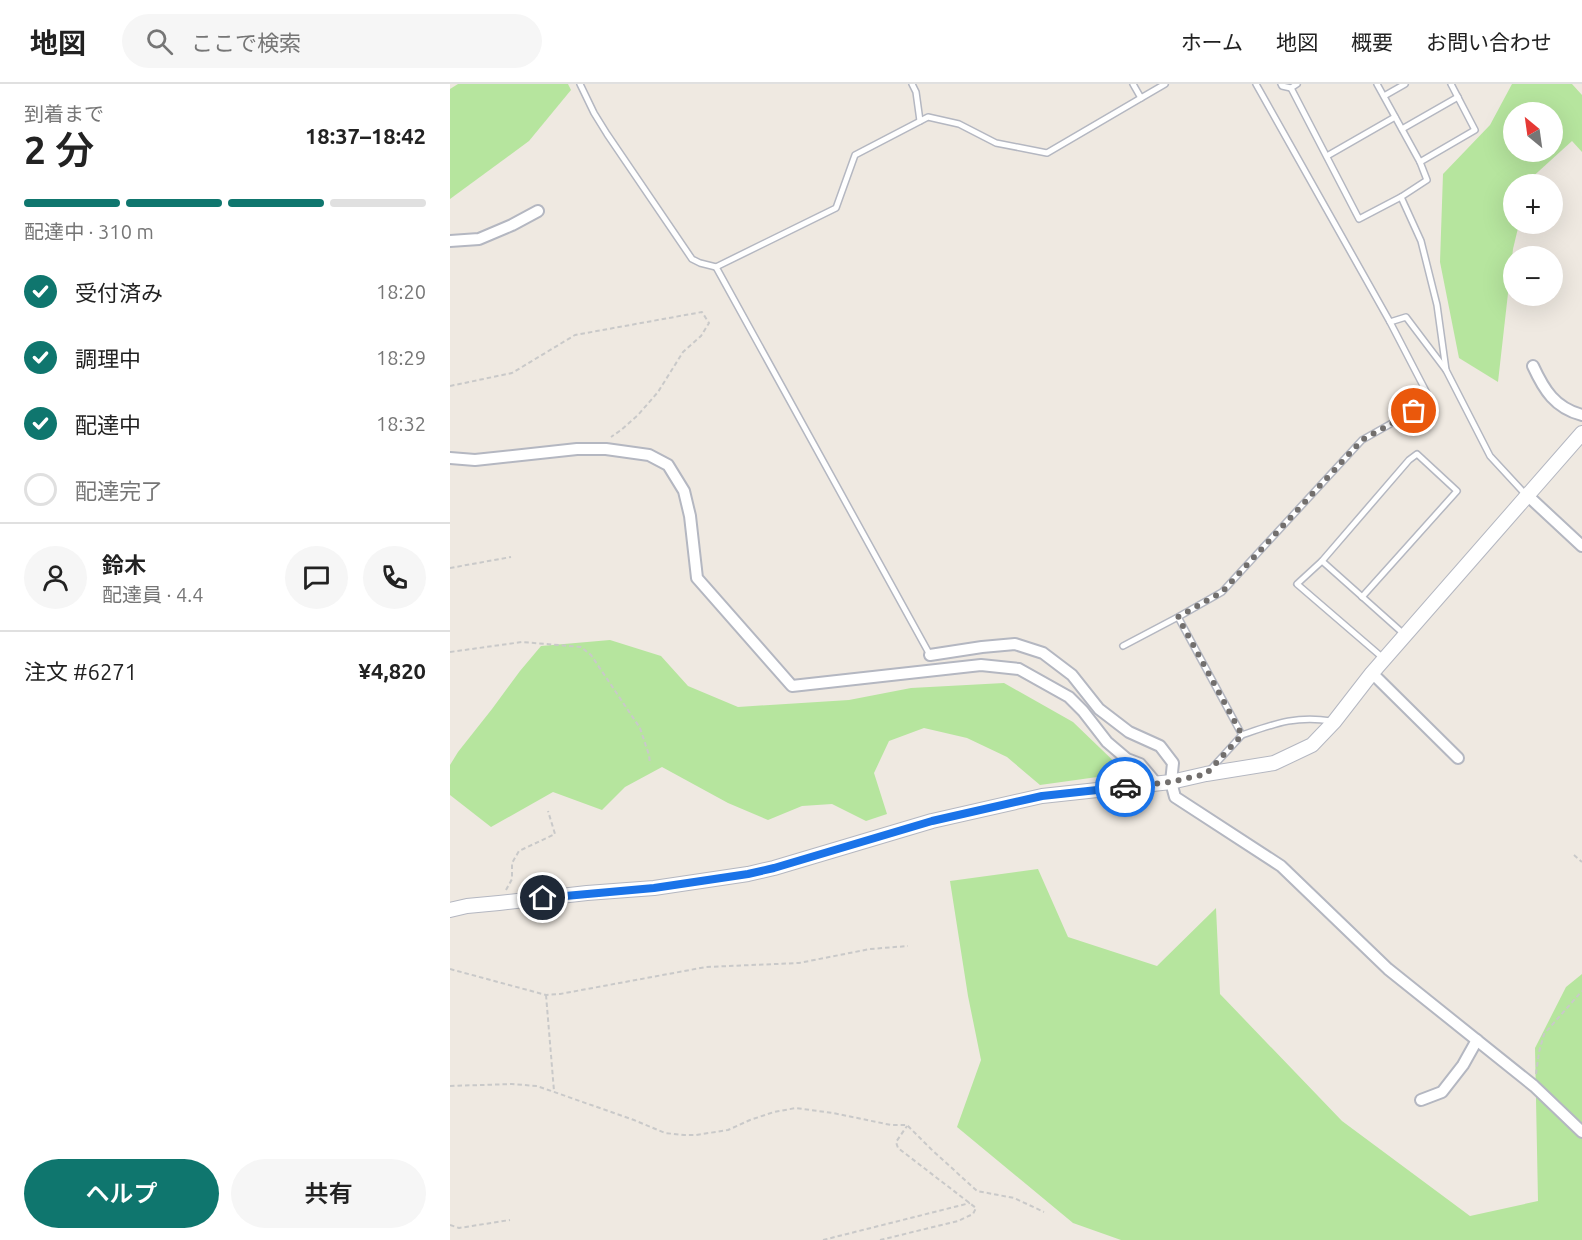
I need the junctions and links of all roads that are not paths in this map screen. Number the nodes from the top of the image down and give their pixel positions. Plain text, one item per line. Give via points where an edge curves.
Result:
1 (580, 84) edge
2 (912, 84) edge
3 (1133, 84) edge
4 (1165, 84) edge
5 (1256, 84) edge
6 (1281, 84) edge
7 (1298, 84) edge
8 (1377, 84) edge
9 (1405, 84) edge
10 (1451, 84) edge
11 (1291, 88) junction
12 (1384, 96) junction
13 (1458, 97) junction
14 (1141, 98) junction
15 (1395, 117) junction
16 (920, 121) junction
17 (1402, 129) junction
18 (1327, 156) junction
19 (1420, 162) junction
20 (1401, 197) junction
21 (538, 211) dead end
22 (450, 241) edge
23 (716, 267) junction
24 (1390, 322) junction
25 (1533, 366) dead end
26 (1446, 370) junction
27 (1582, 416) edge
28 (1582, 433) edge
29 (450, 458) edge
30 (1527, 495) junction
31 (1582, 546) edge
32 (1322, 561) junction
33 (1362, 597) junction
34 (1178, 617) junction
35 (1405, 635) junction
36 (1124, 646) dead end
37 (930, 655) joint
38 (1384, 659) junction
39 (1372, 673) junction
40 (1334, 722) junction
41 (1242, 735) junction
42 (1458, 758) dead end
43 (1206, 774) junction
44 (1171, 782) junction
45 (1156, 783) junction
46 (450, 910) edge
47 (1477, 1040) junction
48 (1421, 1100) dead end
49 (1582, 1132) edge

1 - 23 lane via 607,135 692,259
2 - 16 lane
3 - 14 lane
4 - 14 lane
5 - 24 lane
6 - 11 lane
7 - 11 lane
8 - 12 lane
9 - 12 lane
10 - 13 lane
11 - 18 lane
12 - 15 lane
13 - 17 lane
13 - 19 lane via 1475,130
14 - 16 lane via 1047,153 996,144 959,124 928,117
15 - 17 lane
15 - 18 lane
16 - 23 lane via 855,155 836,208
17 - 19 lane
18 - 20 lane via 1359,219
19 - 20 lane via 1427,180
20 - 26 lane via 1421,241 1437,305
21 - 22 street via 479,239
23 - 37 lane
24 - 26 lane via 1406,317
24 - 34 lane via 1431,401 1362,440 1222,592
25 - 27 street via 1550,396
26 - 30 lane via 1490,456
28 - 30 street
29 - 45 street via 475,460 577,449 649,455 668,465 684,491 697,578 792,686 981,665 1019,669 1069,697 1107,742 1127,759 1140,764
30 - 31 street
30 - 35 street
32 - 33 lane
32 - 33 lane via 1417,454 1457,491
32 - 38 lane via 1297,584
33 - 35 lane
34 - 36 lane
34 - 41 lane
35 - 38 street
37 - 44 street via 1016,645 1043,653 1072,675 1099,709 1129,732 1160,746 1173,763
38 - 39 street
39 - 40 street
39 - 42 street
40 - 41 lane via 1292,719
40 - 43 street via 1312,745 1274,763
41 - 43 lane
43 - 44 street
44 - 45 street
44 - 47 street via 1175,797 1281,866 1388,969
45 - 46 street via 1042,796 932,821 748,874
47 - 48 street via 1442,1092
47 - 49 street

